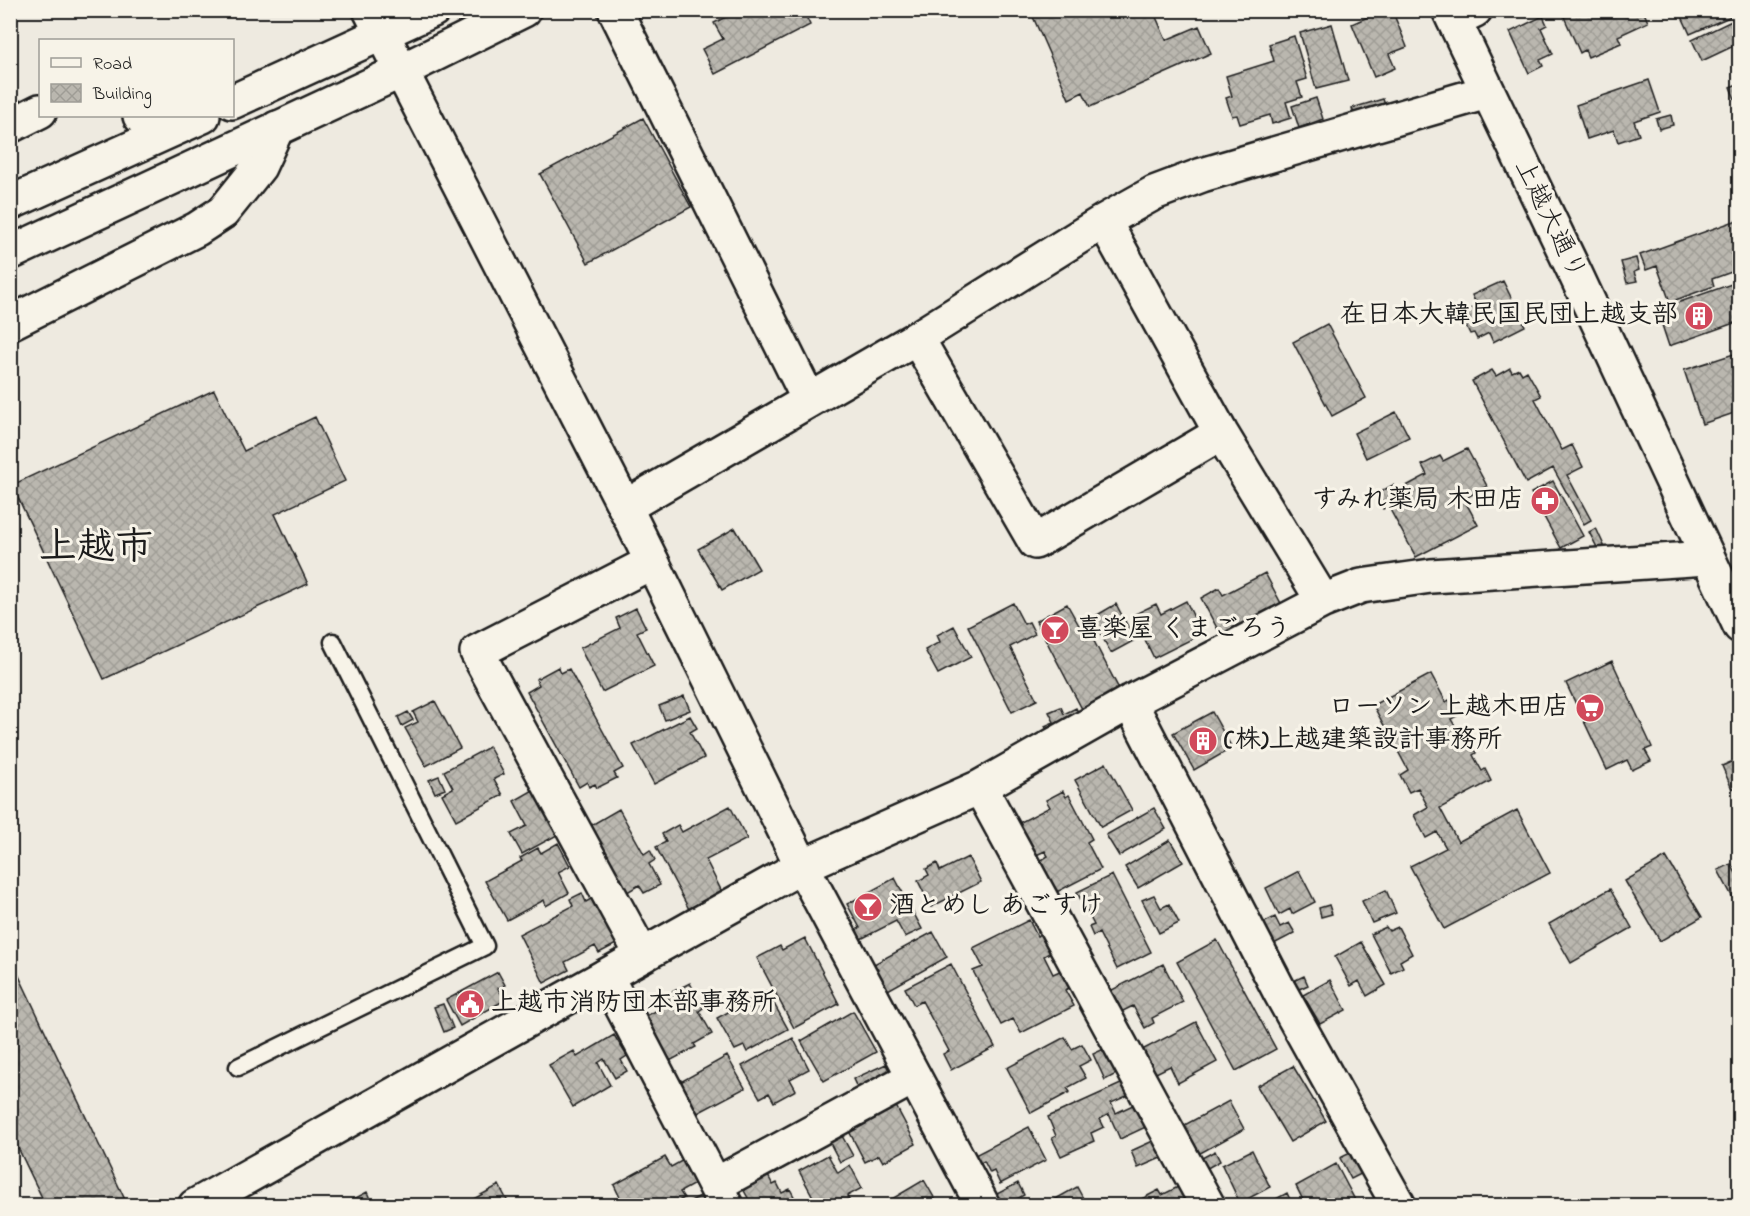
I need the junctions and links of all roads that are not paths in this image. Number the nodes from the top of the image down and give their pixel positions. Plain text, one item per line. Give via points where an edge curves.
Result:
1 (433, 10) edge
2 (524, 10) edge
3 (615, 10) edge
4 (1460, 14) edge
5 (376, 23) edge
6 (401, 71) junction
7 (1487, 92) junction
8 (234, 101) edge
9 (39, 112) edge
10 (197, 117) edge
11 (150, 125) edge
12 (10, 126) edge
13 (277, 128) junction
14 (10, 203) edge
15 (1104, 222) junction
16 (10, 253) edge
17 (10, 323) edge
18 (917, 338) junction
19 (809, 400) junction
20 (1221, 433) junction
21 (625, 507) junction
22 (1707, 558) junction
23 (652, 562) junction
24 (1323, 601) junction
25 (1740, 626) edge
26 (333, 642) dead end
27 (1130, 702) junction
28 (980, 787) junction
29 (802, 866) junction
30 (642, 955) junction
31 (606, 976) junction
32 (238, 1067) dead end
33 (914, 1077) junction
34 (720, 1196) edge
35 (195, 1206) edge
36 (983, 1206) edge
37 (1208, 1206) edge
38 (1399, 1206) edge

1 - 5 street
2 - 6 street
3 - 19 street
4 - 7 street, 上越大通り
5 - 6 street
5 - 8 street
6 - 13 street
6 - 21 street
7 - 15 street via 1202,175 1154,193
7 - 22 street, 上越大通り
9 - 12 street
10 - 11 street
11 - 14 street
13 - 16 street
13 - 17 street via 259,167 223,212 197,229
15 - 18 street
15 - 20 street
18 - 19 street
18 - 20 street via 1035,542
19 - 21 street
20 - 24 street
21 - 23 street
22 - 24 street via 1431,576 1361,585
22 - 25 street, 上越大通り
23 - 29 street
23 - 30 street via 477,652
24 - 27 street
26 - 32 lane via 485,946
27 - 28 street
27 - 38 street via 1280,992
28 - 29 street
28 - 37 street
29 - 30 street
29 - 33 street
30 - 31 street
31 - 34 street
31 - 35 street
33 - 34 street
33 - 36 street

